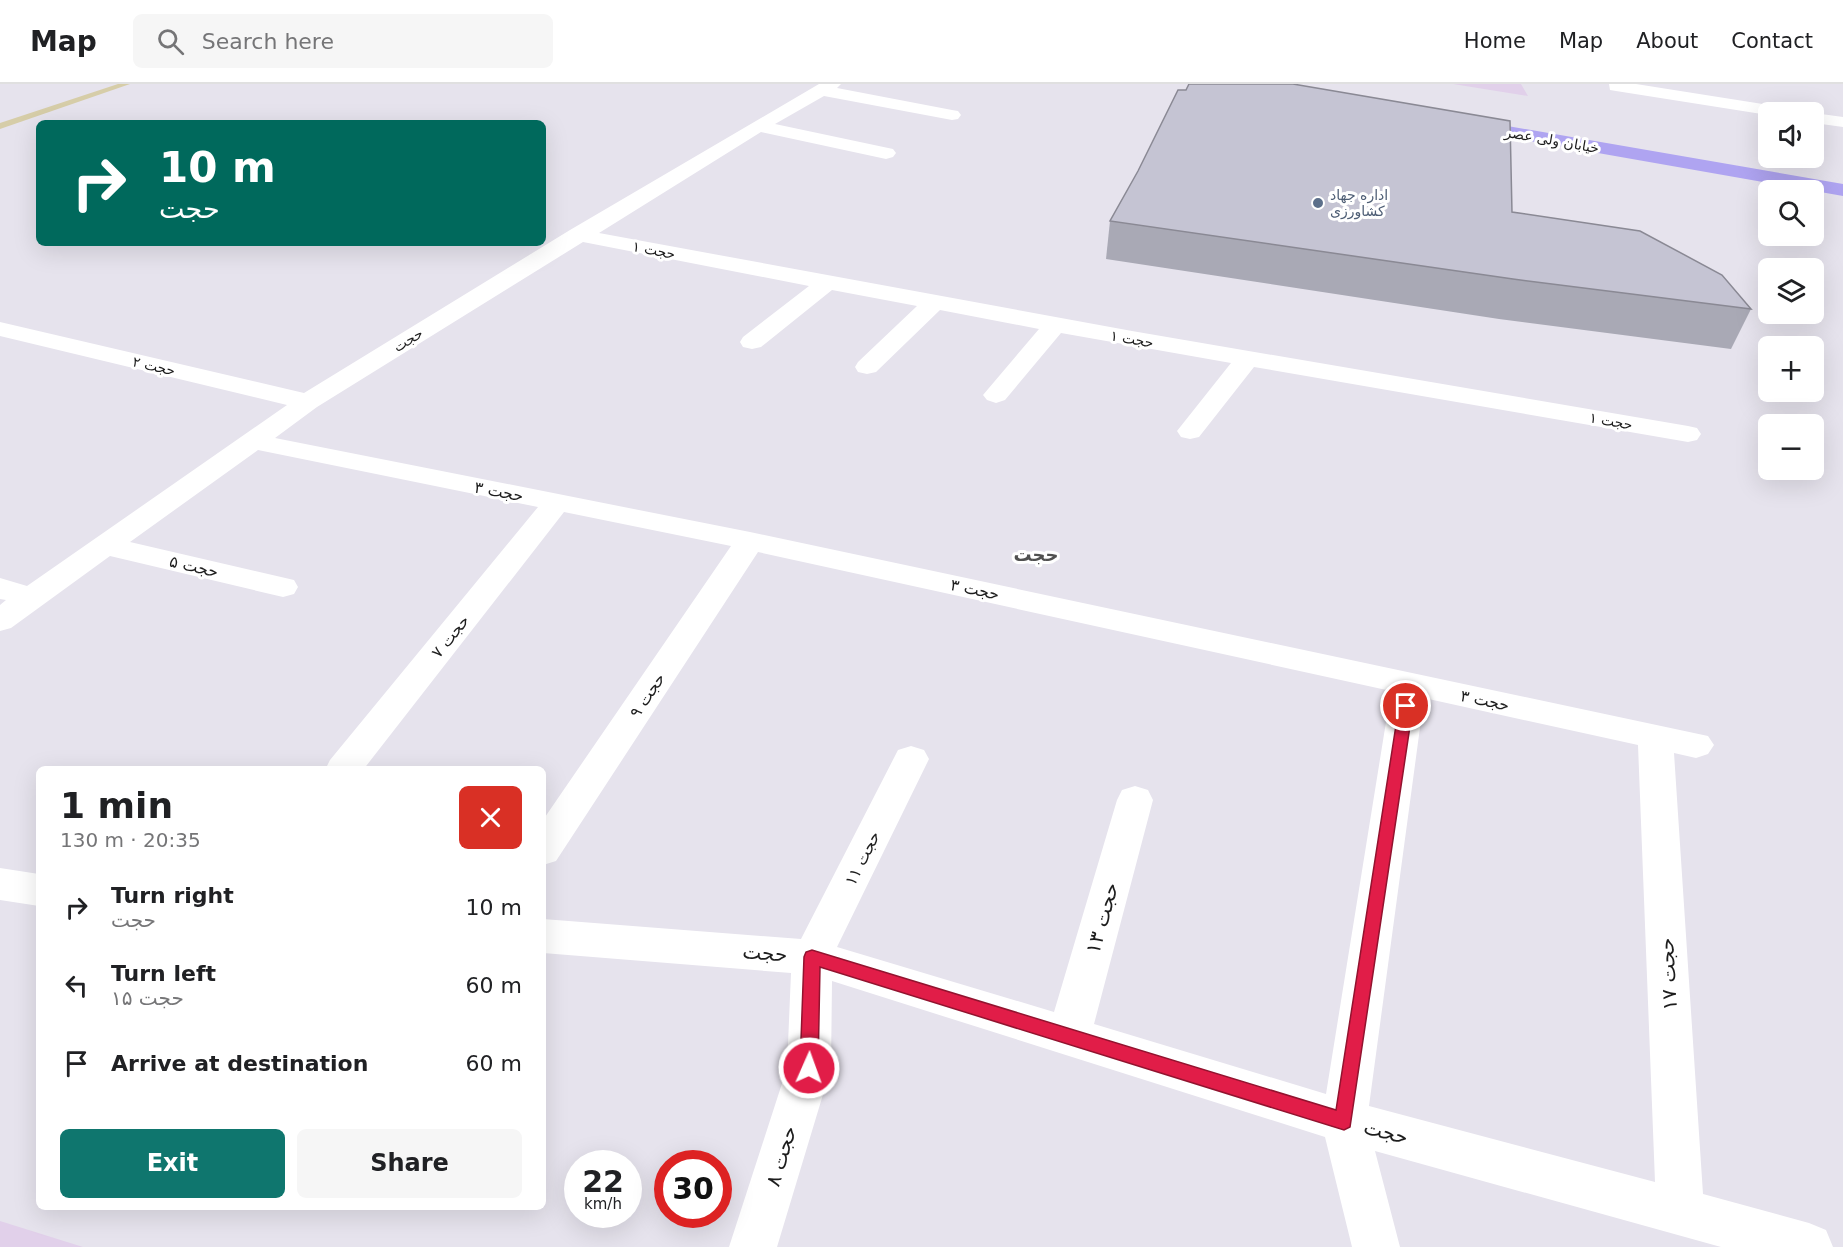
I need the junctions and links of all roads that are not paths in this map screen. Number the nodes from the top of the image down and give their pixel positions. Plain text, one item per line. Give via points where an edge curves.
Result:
1 (1616, 86) dead end
2 (826, 87) edge
3 (1758, 108) edge
4 (952, 114) dead end
5 (1824, 119) edge
6 (1447, 122) edge
7 (1843, 122) edge
8 (758, 126) junction
9 (886, 153) dead end
10 (1843, 190) edge
11 (578, 235) junction
12 (826, 284) junction
13 (934, 303) junction
14 (1055, 325) junction
15 (0, 329) edge
16 (752, 342) dead end
17 (1248, 360) junction
18 (867, 367) dead end
19 (996, 395) dead end
20 (308, 402) junction
21 (1190, 430) dead end
22 (1688, 434) dead end
23 (252, 441) junction
24 (557, 502) junction
25 (750, 541) junction
26 (105, 546) junction
27 (283, 587) dead end
28 (0, 588) edge
29 (32, 597) junction
30 (0, 620) edge
31 (1409, 683) junction
32 (1655, 736) junction
33 (1696, 745) dead end
34 (911, 759) dead end
35 (346, 766) edge
36 (1136, 800) dead end
37 (546, 846) edge
38 (0, 884) edge
39 (36, 890) edge
40 (546, 936) edge
41 (812, 957) junction
42 (1070, 1036) junction
43 (1344, 1121) junction
44 (1680, 1212) junction
45 (753, 1247) edge
46 (1376, 1247) edge
47 (1809, 1247) edge

1 - 3 street
2 - 4 street
2 - 8 street, حجت
5 - 7 street
6 - 10 main road, خیابان ولی عصر
8 - 9 street
8 - 11 street, حجت
11 - 12 street, حجت ۱
11 - 20 street, حجت
12 - 13 street, حجت ۱
12 - 16 street
13 - 14 street, حجت ۱
13 - 18 street
14 - 17 street, حجت ۱
14 - 19 street
15 - 20 street, حجت ۲
17 - 21 street
17 - 22 street, حجت ۱
20 - 23 street, حجت
23 - 24 street, حجت ۳
23 - 26 street, حجت
24 - 25 street, حجت ۳
24 - 35 street, حجت ۷
25 - 31 street, حجت ۳
25 - 37 street, حجت ۹
26 - 27 street, حجت ۵
26 - 29 street, حجت
28 - 29 street
29 - 30 street, حجت
31 - 32 street, حجت ۳
31 - 43 street
32 - 33 street, حجت ۳
32 - 44 street, حجت ۱۷
34 - 41 street, حجت ۱۱
36 - 42 street, حجت ۱۳
38 - 39 street
40 - 41 street, حجت
41 - 42 street, حجت
41 - 45 street, حجت ۸ via 809,1068
42 - 43 street, حجت
43 - 44 street, حجت
43 - 46 street
44 - 47 street, حجت

